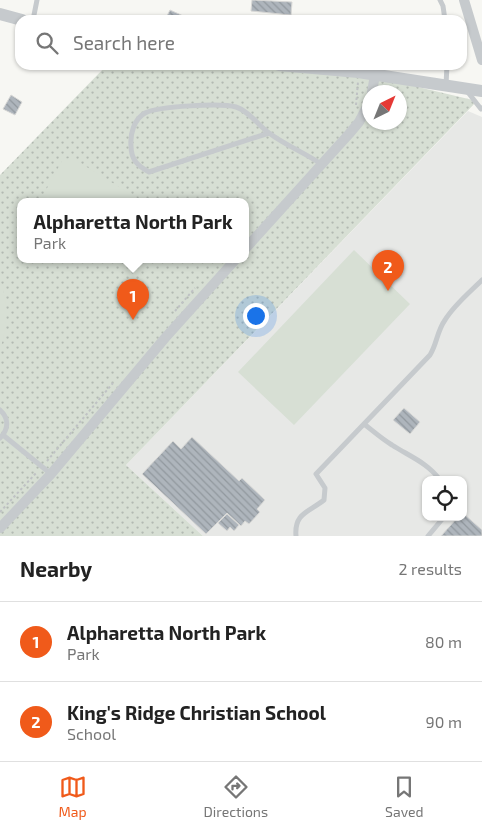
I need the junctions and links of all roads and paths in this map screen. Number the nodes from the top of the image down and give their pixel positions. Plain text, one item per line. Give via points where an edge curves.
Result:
1 (37, 0) edge
2 (440, 0) edge
3 (464, 0) edge
4 (0, 14) edge
5 (34, 15) edge
6 (444, 15) edge
7 (15, 18) edge
8 (482, 60) edge
9 (326, 70) edge
10 (447, 70) edge
11 (375, 75) junction
12 (373, 85) edge
13 (446, 85) junction
14 (465, 88) junction
15 (482, 91) edge
16 (482, 108) edge
17 (362, 116) edge
18 (269, 133) junction
19 (321, 164) junction
20 (249, 245) edge
21 (232, 263) edge
22 (482, 280) edge
23 (0, 410) edge
24 (364, 424) junction
25 (1, 436) edge
26 (51, 474) junction
27 (438, 476) edge
28 (441, 521) edge
29 (0, 528) edge
30 (296, 536) edge
31 (428, 536) edge

1 - 5 lane
2 - 6 lane
3 - 8 street
4 - 7 street
9 - 11 street
10 - 13 lane
11 - 12 street
11 - 13 street
13 - 14 street
14 - 15 street
14 - 16 lane
17 - 19 street
18 - 18 lane via 239,108 228,105 166,108 146,112 137,120 130,136 131,154 138,166 149,172
18 - 19 lane
19 - 20 street
21 - 26 street
22 - 24 lane via 445,319 430,355
23 - 25 lane via 7,422
24 - 27 lane
24 - 30 lane via 316,474 325,488 324,500 302,514 295,525
25 - 26 lane
26 - 29 street
28 - 31 lane

